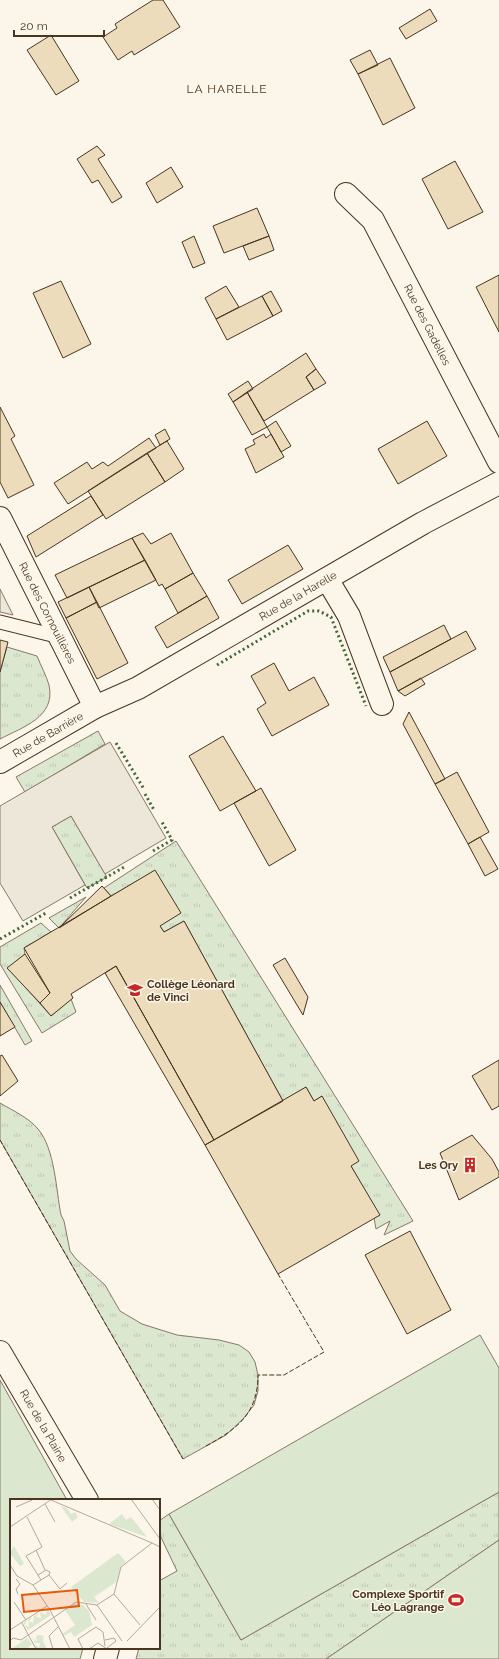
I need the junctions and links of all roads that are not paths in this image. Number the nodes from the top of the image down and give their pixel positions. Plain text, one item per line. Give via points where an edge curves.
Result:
1 (346, 194) dead end
2 (499, 462) edge
3 (499, 483) edge
4 (0, 518) edge
5 (327, 579) junction
6 (0, 622) edge
7 (60, 637) junction
8 (382, 704) dead end
9 (95, 707) junction
10 (0, 762) edge
11 (0, 1352) edge
12 (86, 1499) edge
13 (108, 1649) edge
14 (105, 1659) edge

1 - 2 street, Rue des Gadelles via 373,220
3 - 5 street, Rue de la Harelle via 423,523
4 - 7 street, Rue des Cornouillères
5 - 8 street via 349,616
5 - 9 street, Rue de la Harelle via 138,688
6 - 7 lane
7 - 9 street, Rue des Cornouillères
9 - 10 street, Rue de Barrière
11 - 12 street, Rue de la Plaine
13 - 14 street

